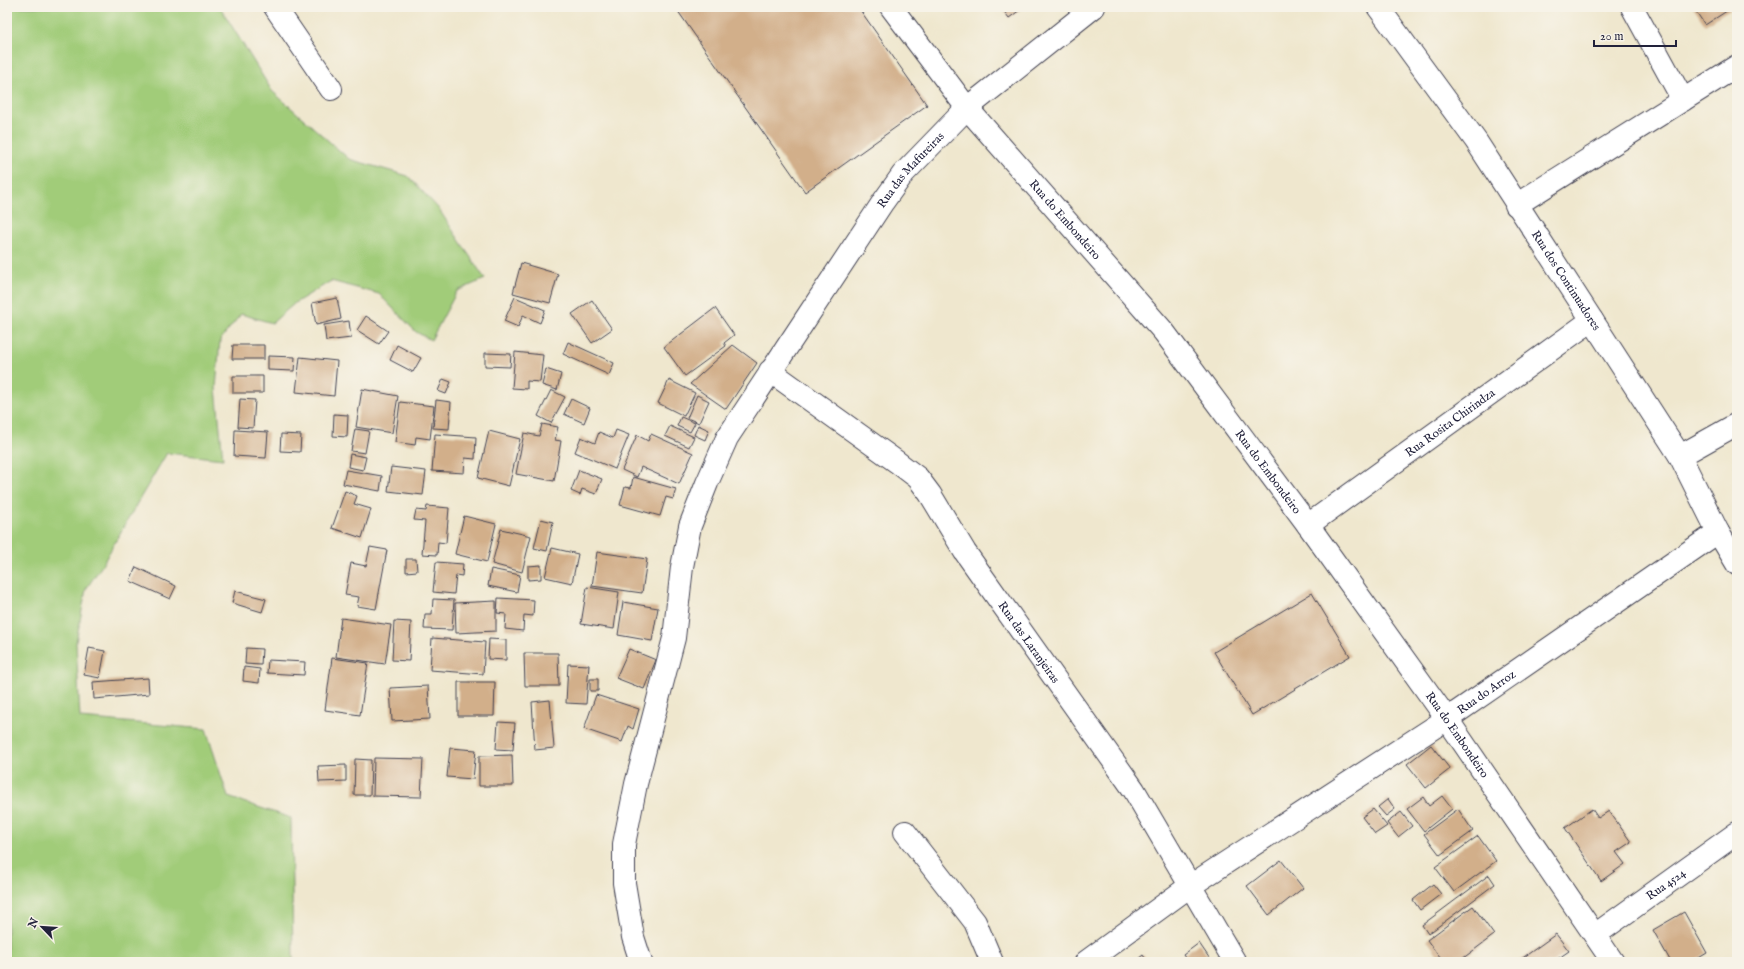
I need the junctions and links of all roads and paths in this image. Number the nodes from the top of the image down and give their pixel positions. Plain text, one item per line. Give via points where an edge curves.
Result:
1 (276, 7) edge
2 (891, 7) edge
3 (1094, 7) edge
4 (1378, 7) edge
5 (1632, 7) edge
6 (1737, 66) edge
7 (331, 89) dead end
8 (1683, 100) junction
9 (967, 108) junction
10 (1516, 205) junction
11 (1592, 320) junction
12 (770, 371) junction
13 (1737, 424) edge
14 (1680, 456) junction
15 (1308, 525) junction
16 (1718, 532) junction
17 (1737, 564) edge
18 (1447, 719) junction
19 (905, 832) dead end
20 (1737, 833) edge
21 (1190, 886) junction
22 (1595, 935) junction
23 (641, 962) edge
24 (992, 962) edge
25 (1086, 962) edge
26 (1235, 962) edge
27 (1613, 962) edge

1 - 7 street
2 - 9 street, Rua do Embondeiro
3 - 9 street, Rua das Mafureiras
4 - 10 street, Rua dos Continuadores via 1476,141
5 - 8 street
6 - 8 street
8 - 10 street
9 - 12 street, Rua das Mafureiras via 903,174
9 - 15 street, Rua do Embondeiro via 1164,332
10 - 11 street, Rua dos Continuadores
11 - 14 street, Rua dos Continuadores
11 - 15 street, Rua Rosita Chirindza
12 - 21 street, Rua das Laranjeiras via 918,478 964,552 1134,790
12 - 23 street, Rua das Mafureiras via 727,438 690,526 682,567 674,638 636,784 624,844 624,883 633,937
13 - 14 street
14 - 16 street, Rua dos Continuadores
15 - 18 street, Rua do Embondeiro
16 - 17 street, Rua dos Continuadores
16 - 18 street, Rua do Arroz
18 - 21 street, Rua do Arroz
18 - 22 street, Rua do Embondeiro
19 - 24 street via 975,922
20 - 22 street, Rua 4524
21 - 25 street, Rua do Arroz
21 - 26 street, Rua das Laranjeiras
22 - 27 street, Rua do Embondeiro

